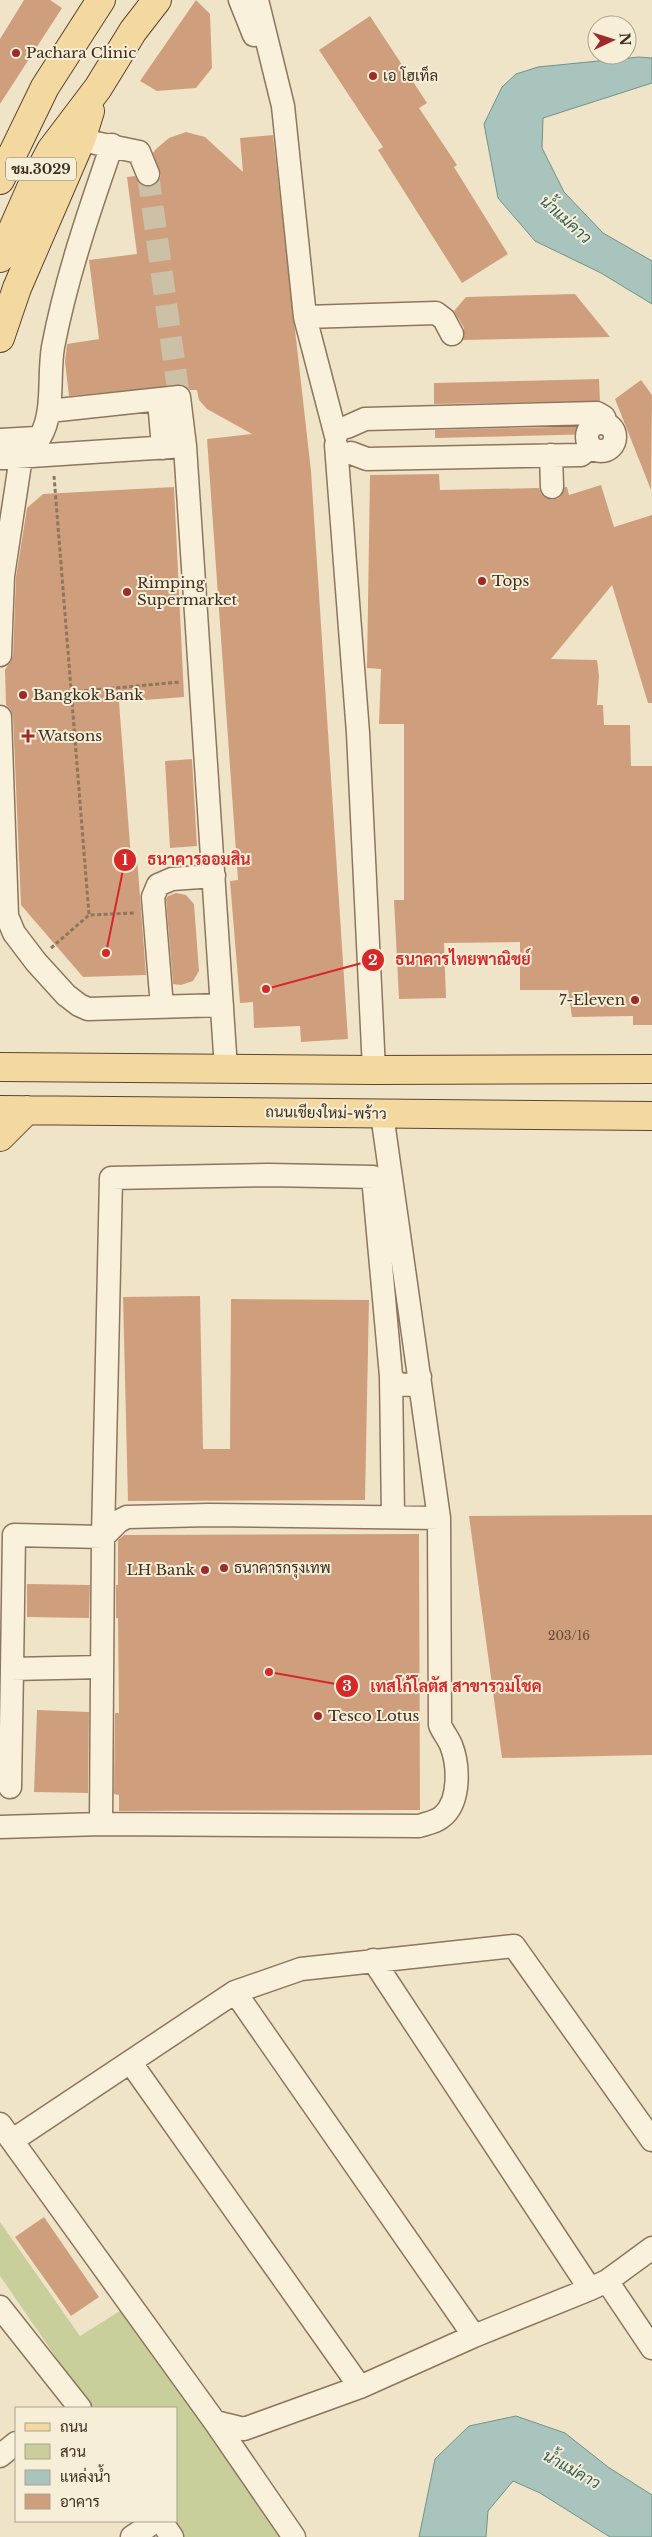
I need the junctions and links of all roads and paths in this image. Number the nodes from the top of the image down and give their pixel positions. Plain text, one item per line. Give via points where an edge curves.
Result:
1 (101, 0) edge
2 (157, 0) edge
3 (240, 0) edge
4 (257, 0) edge
5 (45, 87) junction
6 (98, 88) junction
7 (283, 106) junction
8 (0, 140) edge
9 (81, 140) junction
10 (112, 146) junction
11 (148, 174) tunnel mouth
12 (0, 180) edge
13 (0, 258) edge
14 (305, 317) junction
15 (452, 334) dead end
16 (0, 338) edge
17 (49, 411) junction
18 (0, 440) edge
19 (343, 440) junction
20 (174, 447) junction
21 (31, 453) edge
22 (551, 455) junction
23 (552, 487) dead end
24 (0, 655) edge
25 (201, 681) junction
26 (71, 692) junction
27 (0, 717) edge
28 (214, 876) junction
29 (135, 913) dead end
30 (89, 915) junction
31 (36, 962) junction
32 (222, 1005) junction
33 (162, 1007) junction
34 (0, 1051) edge
35 (0, 1066) edge
36 (28, 1067) junction
37 (226, 1069) junction
38 (652, 1069) edge
39 (374, 1070) junction
40 (0, 1110) edge
41 (27, 1110) junction
42 (382, 1114) junction
43 (652, 1116) edge
44 (0, 1137) edge
45 (391, 1376) junction
46 (420, 1377) junction
47 (393, 1517) junction
48 (439, 1518) junction
49 (103, 1537) junction
50 (102, 1667) junction
51 (12, 1669) junction
52 (10, 1787) dead end
53 (100, 1824) junction
54 (0, 1827) edge
55 (373, 1960) junction
56 (235, 1992) junction
57 (131, 2063) junction
58 (7, 2132) edge
59 (652, 2140) edge
60 (652, 2248) edge
61 (598, 2285) junction
62 (0, 2307) edge
63 (474, 2336) junction
64 (652, 2348) edge
65 (360, 2387) junction
66 (72, 2405) edge
67 (215, 2422) junction
68 (15, 2444) edge
69 (0, 2456) edge
70 (154, 2522) edge
71 (162, 2522) edge
72 (132, 2537) edge
73 (172, 2537) edge
74 (294, 2537) edge

1 - 5 main road, ชม.3029
2 - 6 main road, ชม.3029 via 133,31
3 - 7 street
4 - 7 street
5 - 8 main road
5 - 12 main road, ชม.3029
6 - 9 main road
6 - 13 main road, ชม.3029 via 51,150
7 - 14 street
9 - 10 street
9 - 16 main road via 20,280
10 - 11 street via 139,152
10 - 17 street via 86,222 53,346
14 - 15 street via 436,314 444,319
14 - 19 street
17 - 20 street via 169,399
17 - 21 street
18 - 21 street
19 - 22 street via 367,459
19 - 22 street via 365,419 597,413 604,416 606,423 596,424 589,430 587,438 591,446 581,455
19 - 39 street
20 - 21 street
20 - 25 street
21 - 24 street via 3,576
21 - 26 path
22 - 23 street
25 - 26 path
25 - 28 street
26 - 30 path
27 - 31 street via 8,916 14,933
28 - 32 street
28 - 33 street via 172,879 158,885 153,897
29 - 30 path
30 - 31 path
31 - 33 street via 66,995 88,1009
32 - 33 street
32 - 37 street
34 - 36 main road
35 - 36 main road
36 - 37 main road
37 - 39 main road
38 - 39 main road
40 - 41 main road, ถนนเชียงใหม่-พร้าว
41 - 42 main road, ถนนเชียงใหม่-พร้าว
41 - 44 main road
42 - 43 main road, ถนนเชียงใหม่-พร้าว
42 - 46 street
45 - 46 street via 397,1384 413,1385
45 - 47 street
45 - 49 street via 373,1177 111,1178
46 - 48 street
47 - 48 street
47 - 49 street via 209,1515 127,1518 119,1521
48 - 53 street via 440,1725 451,1745 455,1770 454,1798 442,1817 419,1826
49 - 50 street
49 - 51 street via 14,1535
50 - 51 street
50 - 53 street
51 - 52 street
53 - 54 street
55 - 56 street via 301,1969
55 - 59 street via 514,1946
55 - 61 street
56 - 57 street
56 - 63 street
57 - 58 street
57 - 65 street
58 - 67 street
60 - 61 street
61 - 63 street
61 - 64 street
62 - 66 street
63 - 65 street
65 - 67 street via 244,2430
67 - 74 street
68 - 69 street
70 - 72 street
71 - 73 street

